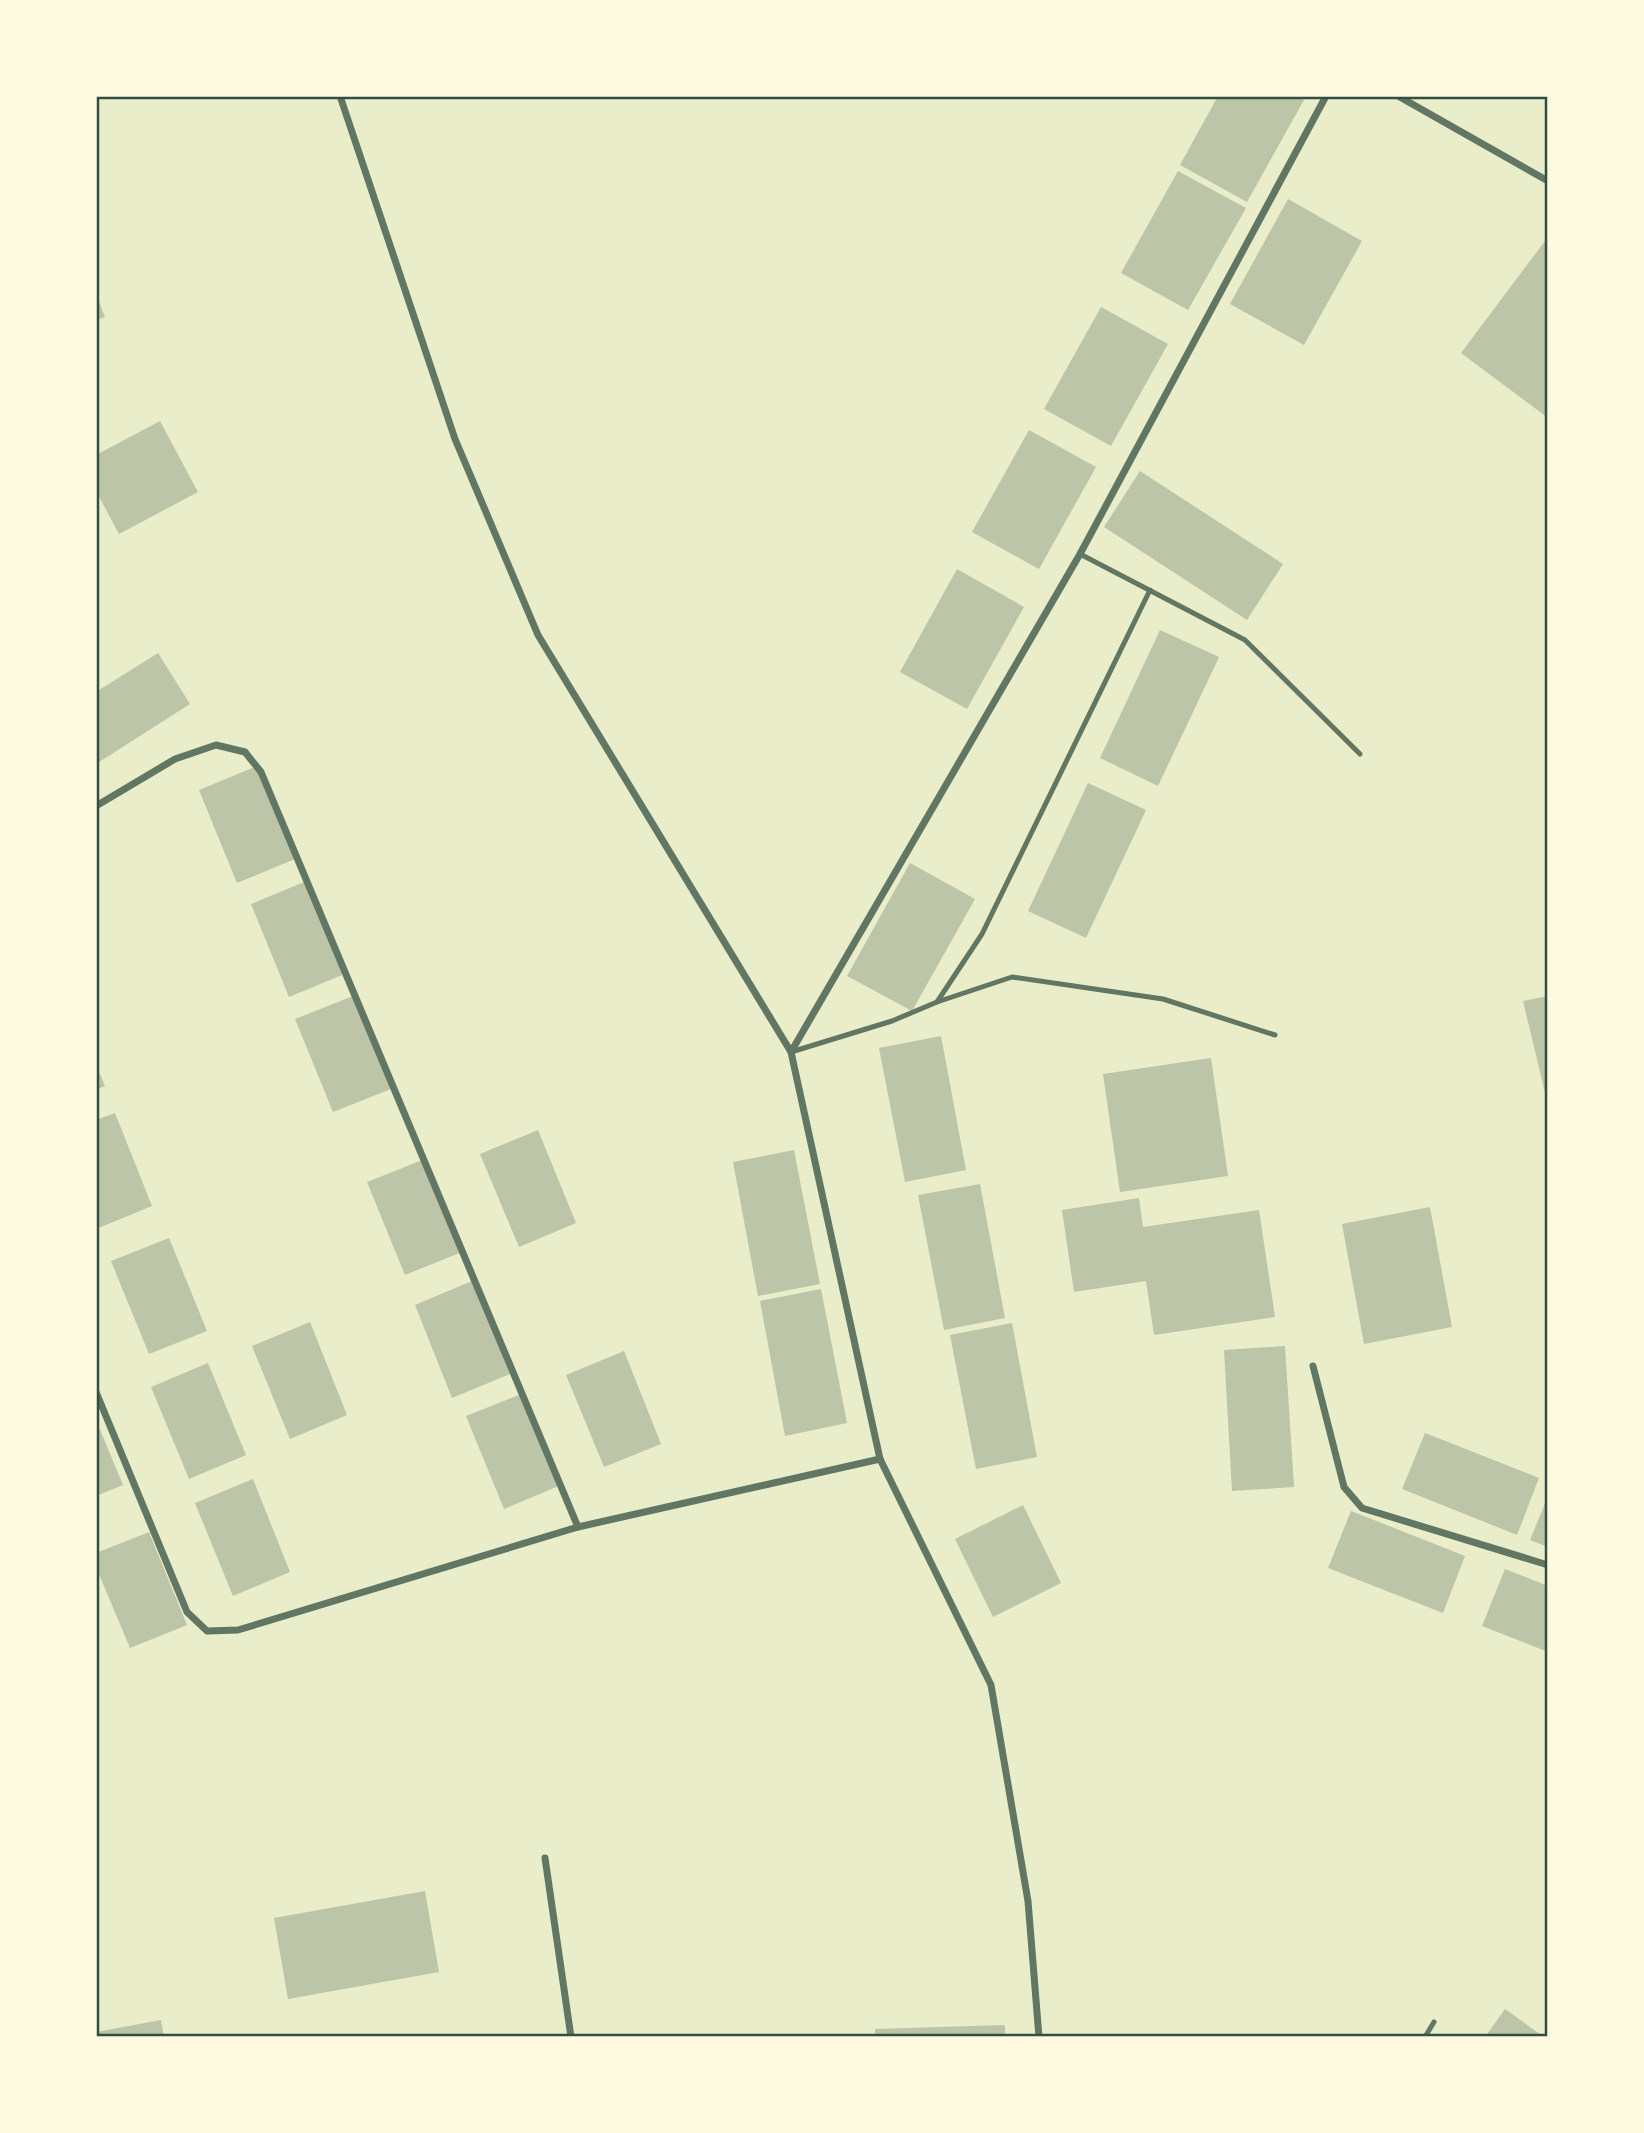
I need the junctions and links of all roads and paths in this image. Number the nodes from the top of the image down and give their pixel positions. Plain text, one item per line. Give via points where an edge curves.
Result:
1 (340, 96) edge
2 (1326, 96) edge
3 (1398, 96) edge
4 (1548, 181) edge
5 (1080, 554) junction
6 (1150, 590) junction
7 (1360, 754) dead end
8 (96, 806) edge
9 (937, 1002) junction
10 (1275, 1035) dead end
11 (790, 1052) junction
12 (1313, 1366) dead end
13 (96, 1392) edge
14 (880, 1459) junction
15 (578, 1527) junction
16 (1548, 1565) edge
17 (545, 1858) dead end
18 (1434, 2022) dead end
19 (571, 2037) edge
20 (1039, 2037) edge
21 (1425, 2037) edge

1 - 11 street via 455,439 538,635
2 - 5 street
3 - 4 street
5 - 6 lane
5 - 11 street
6 - 7 lane via 1245,639
6 - 9 lane via 982,934
8 - 15 street via 175,759 216,745 245,752 261,772
9 - 10 lane via 1012,977 1163,999
9 - 11 lane
11 - 14 street
12 - 16 street via 1344,1488 1362,1508
13 - 15 street via 187,1612 207,1631 238,1630
14 - 15 street
14 - 20 street via 991,1685 1028,1901
17 - 19 street
18 - 21 lane

